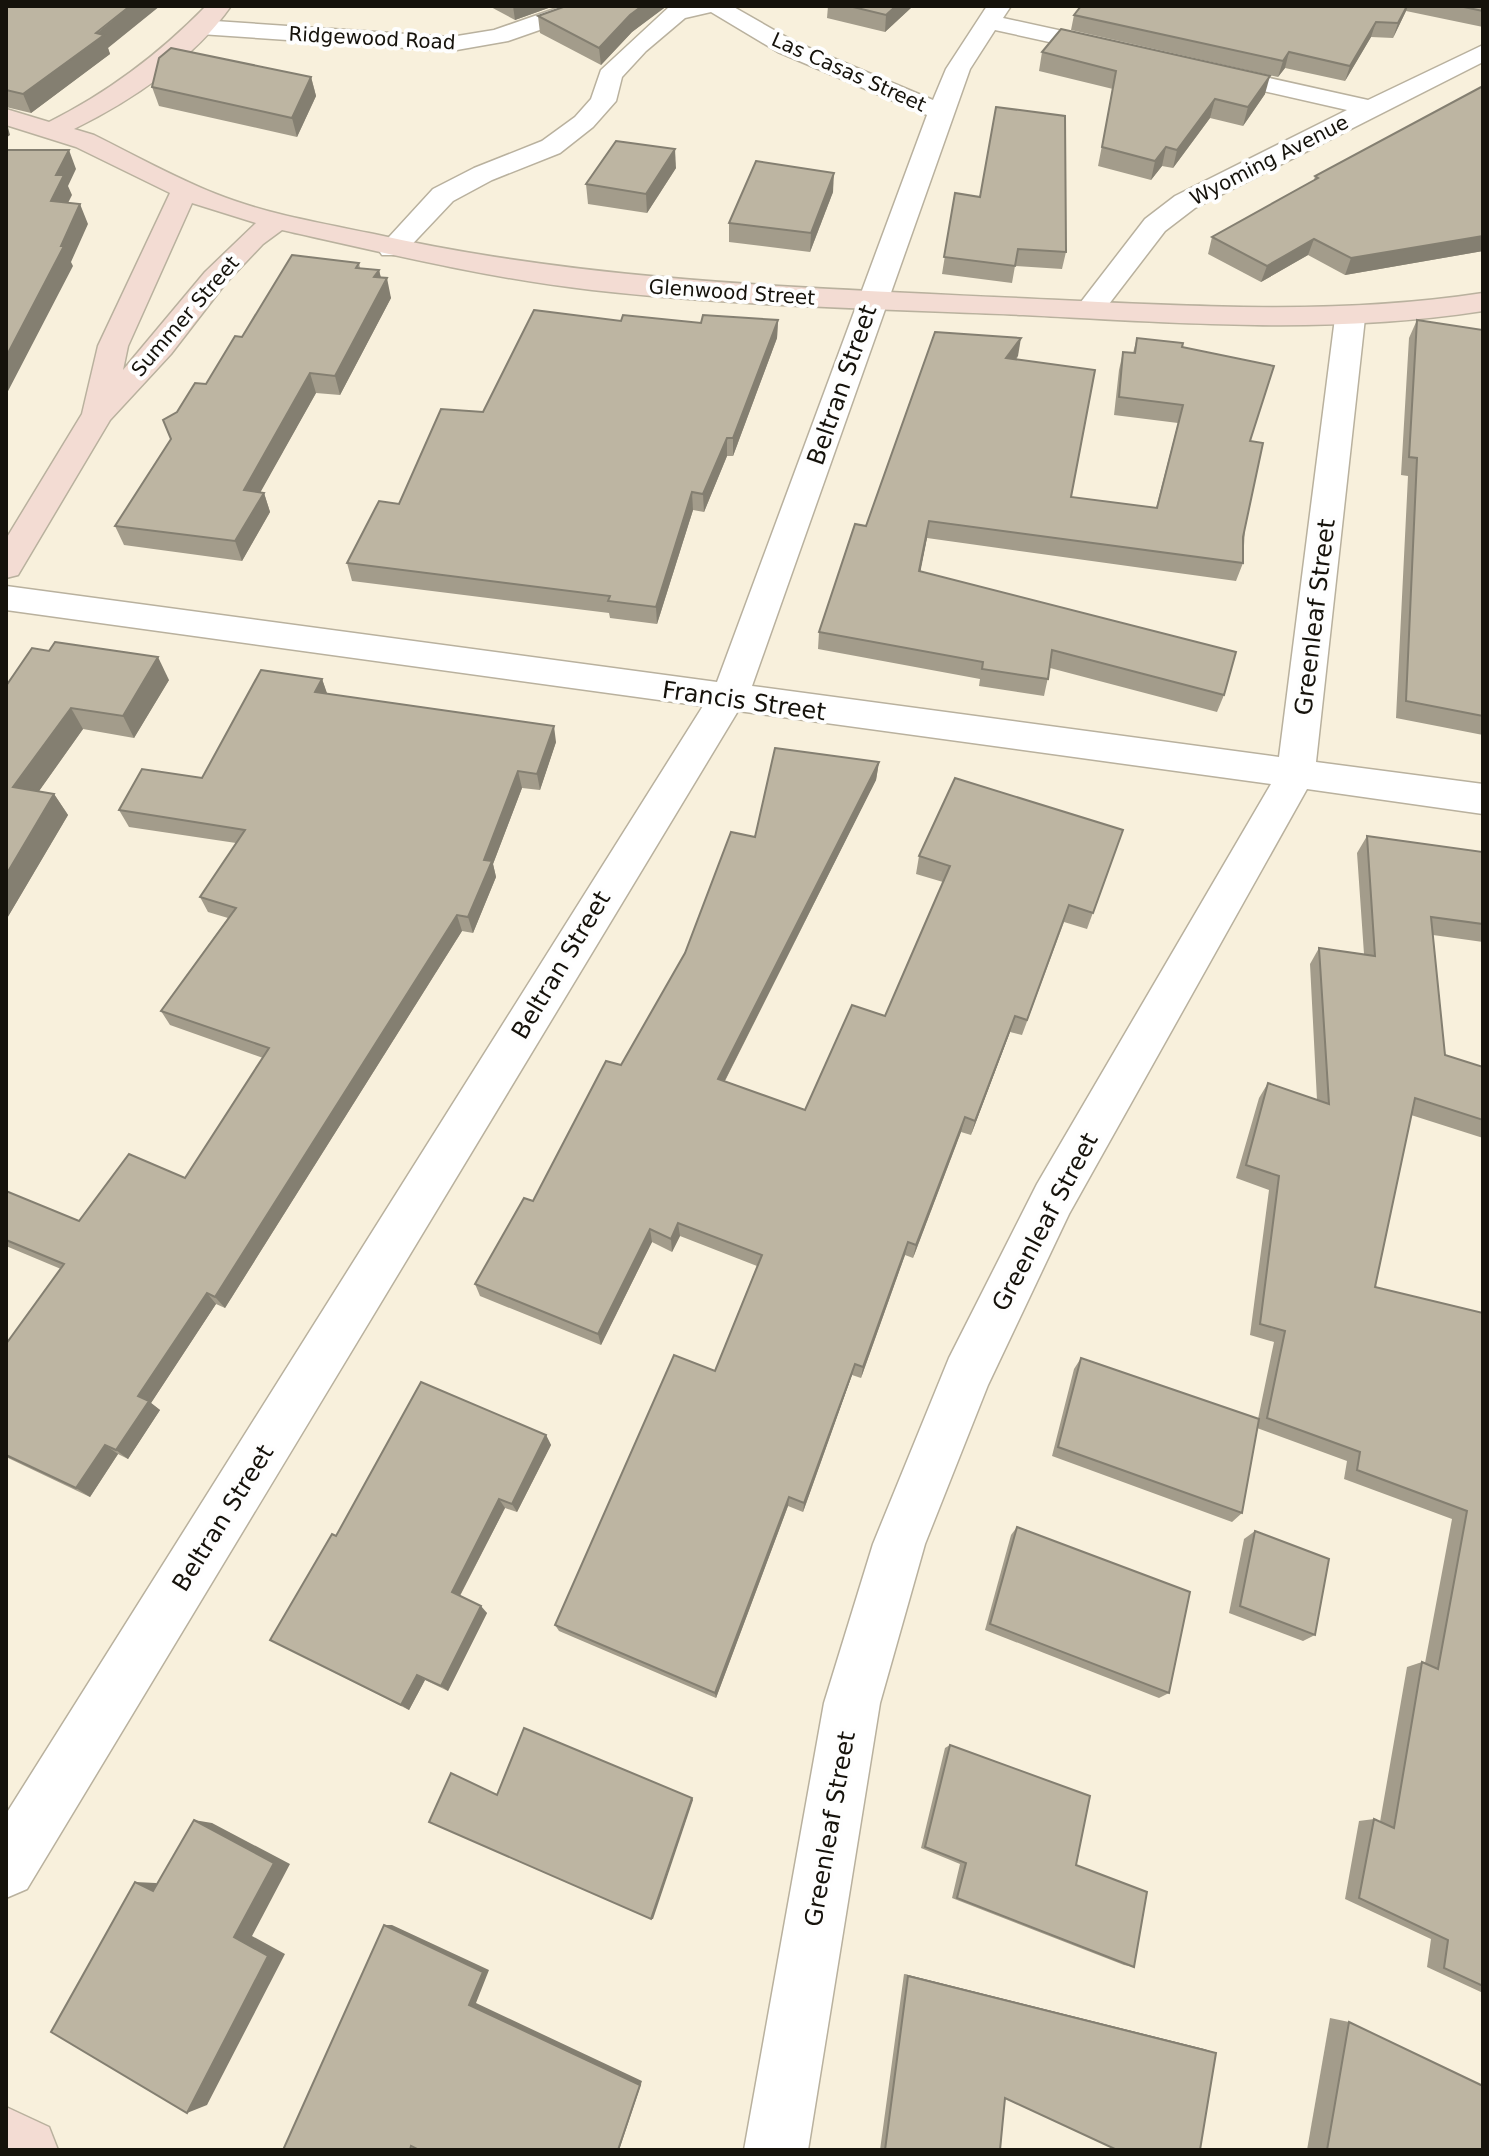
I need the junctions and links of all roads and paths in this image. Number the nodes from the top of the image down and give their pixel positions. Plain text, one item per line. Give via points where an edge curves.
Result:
1 (219, 6) edge
2 (586, 6) edge
3 (718, 6) edge
4 (688, 7) edge
5 (992, 13) edge
6 (200, 27) junction
7 (1483, 52) edge
8 (1140, 56) edge
9 (1187, 66) edge
10 (1454, 66) junction
11 (155, 72) junction
12 (1483, 79) edge
13 (1371, 108) junction
14 (941, 111) junction
15 (6, 117) edge
16 (54, 129) junction
17 (107, 149) junction
18 (185, 190) junction
19 (277, 221) junction
20 (392, 249) junction
21 (873, 300) junction
22 (1483, 302) edge
23 (1089, 311) junction
24 (1350, 318) junction
25 (97, 415) junction
26 (6, 567) edge
27 (6, 598) edge
28 (726, 698) junction
29 (1296, 774) junction
30 (1483, 799) edge
31 (6, 1868) edge
32 (6, 2139) edge
33 (26, 2150) edge
34 (776, 2150) edge

1 - 6 street
2 - 6 street, Ridgewood Road via 499,36 451,44
3 - 14 street, Las Casas Street via 727,16 779,41
4 - 20 street via 637,46 610,75 603,101 584,122 551,147 443,195
5 - 8 street
5 - 14 street, Beltran Street via 958,69
6 - 11 street
7 - 10 street, Wyoming Avenue
9 - 13 street
10 - 12 street
10 - 13 street, Wyoming Avenue
11 - 16 street
11 - 17 street via 133,121
13 - 23 street, Wyoming Avenue via 1172,210 1147,234
14 - 21 street, Beltran Street
15 - 16 street, Glenwood Street
16 - 17 street, Glenwood Street
17 - 18 street, Glenwood Street
18 - 19 street, Glenwood Street
18 - 25 street, Summer Street via 113,346
19 - 20 street, Glenwood Street
19 - 25 street, Summer Street via 215,278 160,348
20 - 21 street, Glenwood Street via 629,285
21 - 23 street, Glenwood Street
21 - 28 street, Beltran Street via 746,659
22 - 24 street, Glenwood Street
23 - 24 street, Glenwood Street
24 - 29 street, Greenleaf Street
25 - 26 street, Summer Street
27 - 28 street, Francis Street
28 - 29 street, Francis Street
28 - 31 street, Beltran Street
29 - 30 street, Francis Street
29 - 34 street, Greenleaf Street via 1053,1199 967,1375 899,1544 852,1703
32 - 33 street

